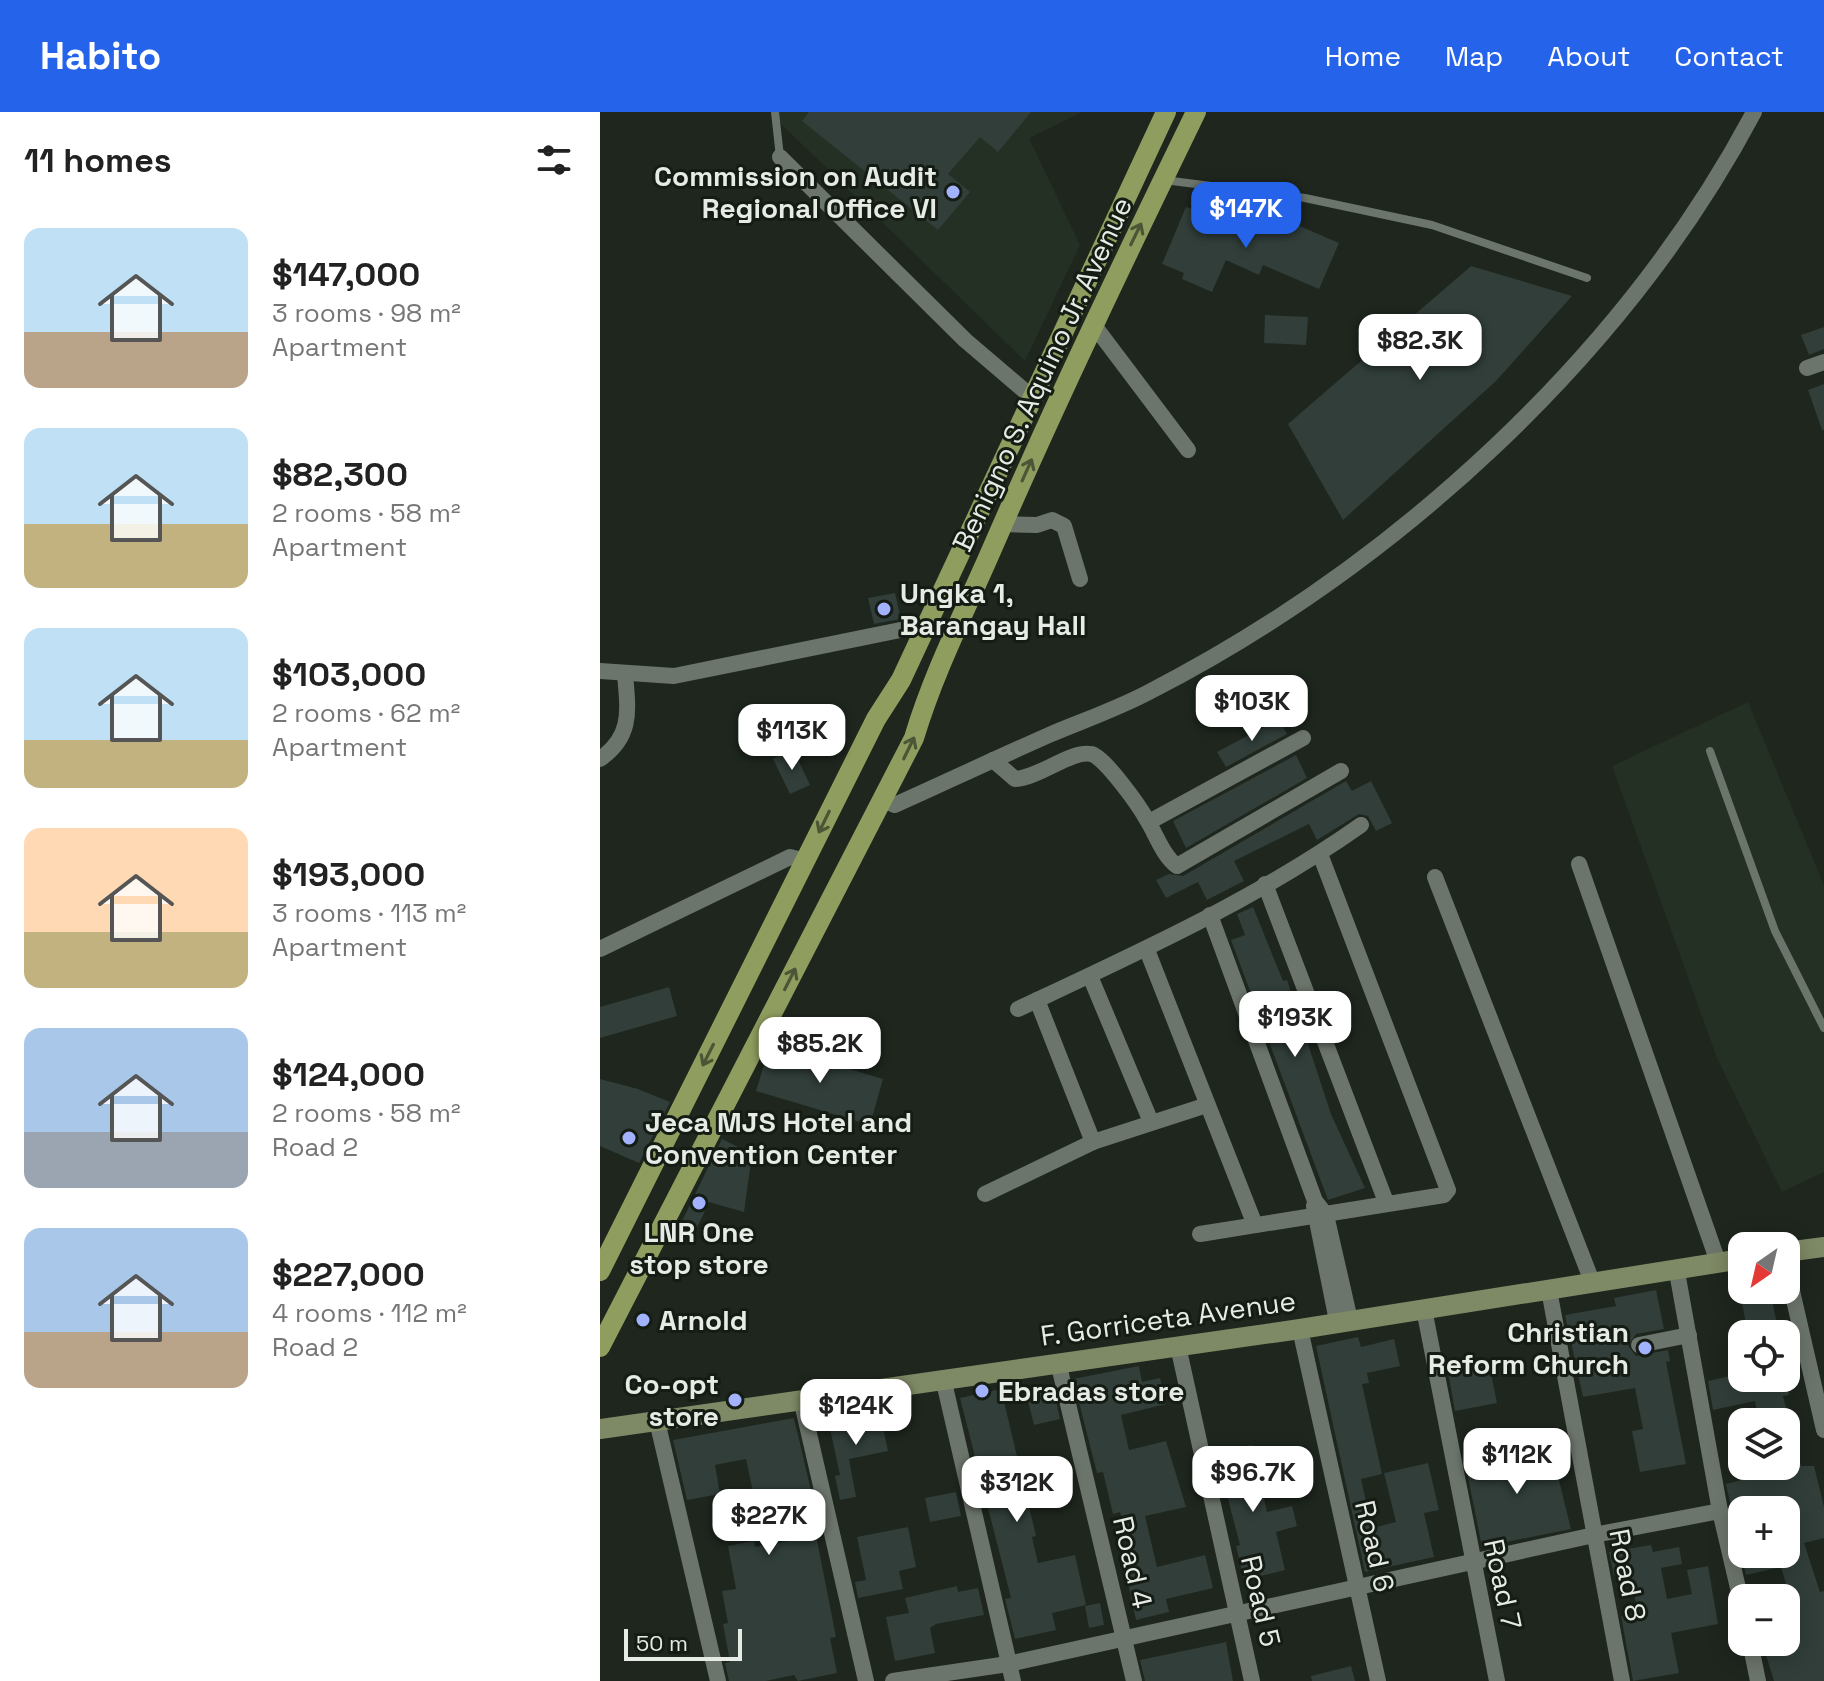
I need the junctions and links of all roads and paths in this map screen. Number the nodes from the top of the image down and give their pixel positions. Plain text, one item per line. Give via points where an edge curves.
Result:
1 (775, 112) edge
2 (1166, 112) edge
3 (1196, 112) edge
4 (1754, 112) edge
5 (780, 157) joint
6 (1163, 180) junction
7 (1587, 278) dead end
8 (1076, 307) junction
9 (1094, 320) junction
10 (1824, 362) edge
11 (1807, 368) dead end
12 (1033, 398) junction
13 (1188, 450) dead end
14 (1003, 524) junction
15 (1080, 579) dead end
16 (925, 625) junction
17 (954, 637) junction
18 (600, 671) edge
19 (625, 674) junction
20 (1303, 738) dead end
21 (1710, 751) dead end
22 (600, 759) edge
23 (993, 760) junction
24 (1341, 771) dead end
25 (883, 800) junction
26 (1149, 822) junction
27 (1361, 825) dead end
28 (1320, 854) junction
29 (805, 861) junction
30 (1579, 864) dead end
31 (1435, 877) dead end
32 (1265, 884) junction
33 (1210, 915) junction
34 (600, 949) edge
35 (1147, 950) junction
36 (1090, 976) junction
37 (1037, 1000) junction
38 (1018, 1009) dead end
39 (1824, 1028) edge
40 (1207, 1105) junction
41 (1151, 1122) junction
42 (667, 1136) junction
43 (1093, 1142) junction
44 (699, 1156) junction
45 (985, 1194) dead end
46 (1386, 1202) junction
47 (1318, 1211) junction
48 (1255, 1225) junction
49 (1200, 1234) dead end
50 (1824, 1247) edge
51 (1800, 1250) edge
52 (1728, 1261) edge
53 (1718, 1262) junction
54 (600, 1271) edge
55 (1677, 1272) junction
56 (1593, 1284) junction
57 (1549, 1290) junction
58 (1795, 1304) edge
59 (1424, 1309) junction
60 (1343, 1320) junction
61 (1300, 1329) junction
62 (1689, 1335) junction
63 (1639, 1345) dead end
64 (1178, 1346) junction
65 (600, 1347) edge
66 (1058, 1362) junction
67 (943, 1378) junction
68 (801, 1399) junction
69 (657, 1421) junction
70 (600, 1429) edge
71 (1824, 1430) edge
72 (1720, 1511) junction
73 (1594, 1535) junction
74 (1471, 1562) junction
75 (1737, 1584) edge
76 (1358, 1587) junction
77 (1237, 1616) junction
78 (1124, 1637) junction
79 (1753, 1656) edge
80 (1011, 1673) edge
81 (718, 1681) edge
82 (866, 1681) edge
83 (893, 1681) edge
84 (1134, 1681) edge
85 (1252, 1681) edge
86 (1378, 1681) edge
87 (1497, 1681) edge
88 (1622, 1681) edge
89 (1758, 1681) edge

1 - 5 lane
2 - 8 main road, Benigno S. Aquino Jr. Avenue
3 - 6 main road, Benigno S. Aquino Jr. Avenue
4 - 23 street via 1664,257 1594,345 1492,452 1317,590 1270,620 1148,692
5 - 12 street via 965,340
6 - 7 lane via 1305,198 1432,225
9 -> 6 main road, Benigno S. Aquino Jr. Avenue
8 - 9 main road
8 - 12 main road, Benigno S. Aquino Jr. Avenue
9 - 13 street
14 -> 9 main road, Benigno S. Aquino Jr. Avenue
10 - 11 street
12 - 16 main road, Benigno S. Aquino Jr. Avenue
14 - 15 street via 1052,520 1064,526
14 - 17 main road, Benigno S. Aquino Jr. Avenue
16 - 17 main road
16 - 19 street via 674,676
16 -> 29 main road, Benigno S. Aquino Jr. Avenue
25 -> 17 main road, Benigno S. Aquino Jr. Avenue
18 - 19 street
19 - 22 street via 626,728 622,740
20 - 26 street
21 - 39 lane via 1775,931
23 - 25 street via 895,805
23 - 26 street via 1015,779 1028,779 1092,754 1102,759
24 - 26 street via 1177,866
44 -> 25 main road, Benigno S. Aquino Jr. Avenue
27 - 28 street
28 - 32 street
28 - 46 street via 1448,1190 1444,1195
29 - 34 street via 790,857
29 -> 42 main road, Benigno S. Aquino Jr. Avenue
30 - 53 street
31 - 56 street
32 - 33 street
32 - 46 street
33 - 35 street
33 - 47 street
35 - 36 street
35 - 40 street
36 - 37 street
36 - 41 street
37 - 38 street
37 - 43 street
40 - 41 street
40 - 48 street
41 - 43 street
42 - 44 main road via 675,1129 691,1129 700,1142
42 - 54 main road, Benigno S. Aquino Jr. Avenue
43 - 45 street
44 - 65 main road, Benigno S. Aquino Jr. Avenue
46 - 47 street
47 - 48 street
47 - 60 street
48 - 49 street
50 - 51 main road
52 - 53 main road, F. Gorriceta Avenue
53 - 55 main road, F. Gorriceta Avenue
55 - 56 main road, F. Gorriceta Avenue
55 - 62 street
56 - 57 main road, F. Gorriceta Avenue
57 - 59 main road, F. Gorriceta Avenue
57 - 73 street, Road 8
58 - 71 street
59 - 60 main road, F. Gorriceta Avenue
59 - 74 street, Road 7
60 - 61 main road, F. Gorriceta Avenue
61 - 64 main road, F. Gorriceta Avenue
61 - 76 street, Road 6
62 - 63 street
62 - 72 street
64 - 66 main road, F. Gorriceta Avenue
64 - 77 street, Road 5
66 - 67 main road, F. Gorriceta Avenue
66 - 78 street, Road 4
67 - 68 main road, F. Gorriceta Avenue
67 - 80 street
68 - 69 main road, F. Gorriceta Avenue
68 - 82 street
69 - 70 main road, F. Gorriceta Avenue
69 - 81 street
72 - 73 street
72 - 75 street
73 - 74 street
73 - 88 street, Road 8
74 - 76 street
74 - 87 street, Road 7
76 - 77 street
76 - 86 street, Road 6
77 - 78 street
77 - 85 street, Road 5
78 - 80 street
78 - 84 street, Road 4
79 - 89 street
80 - 83 street

